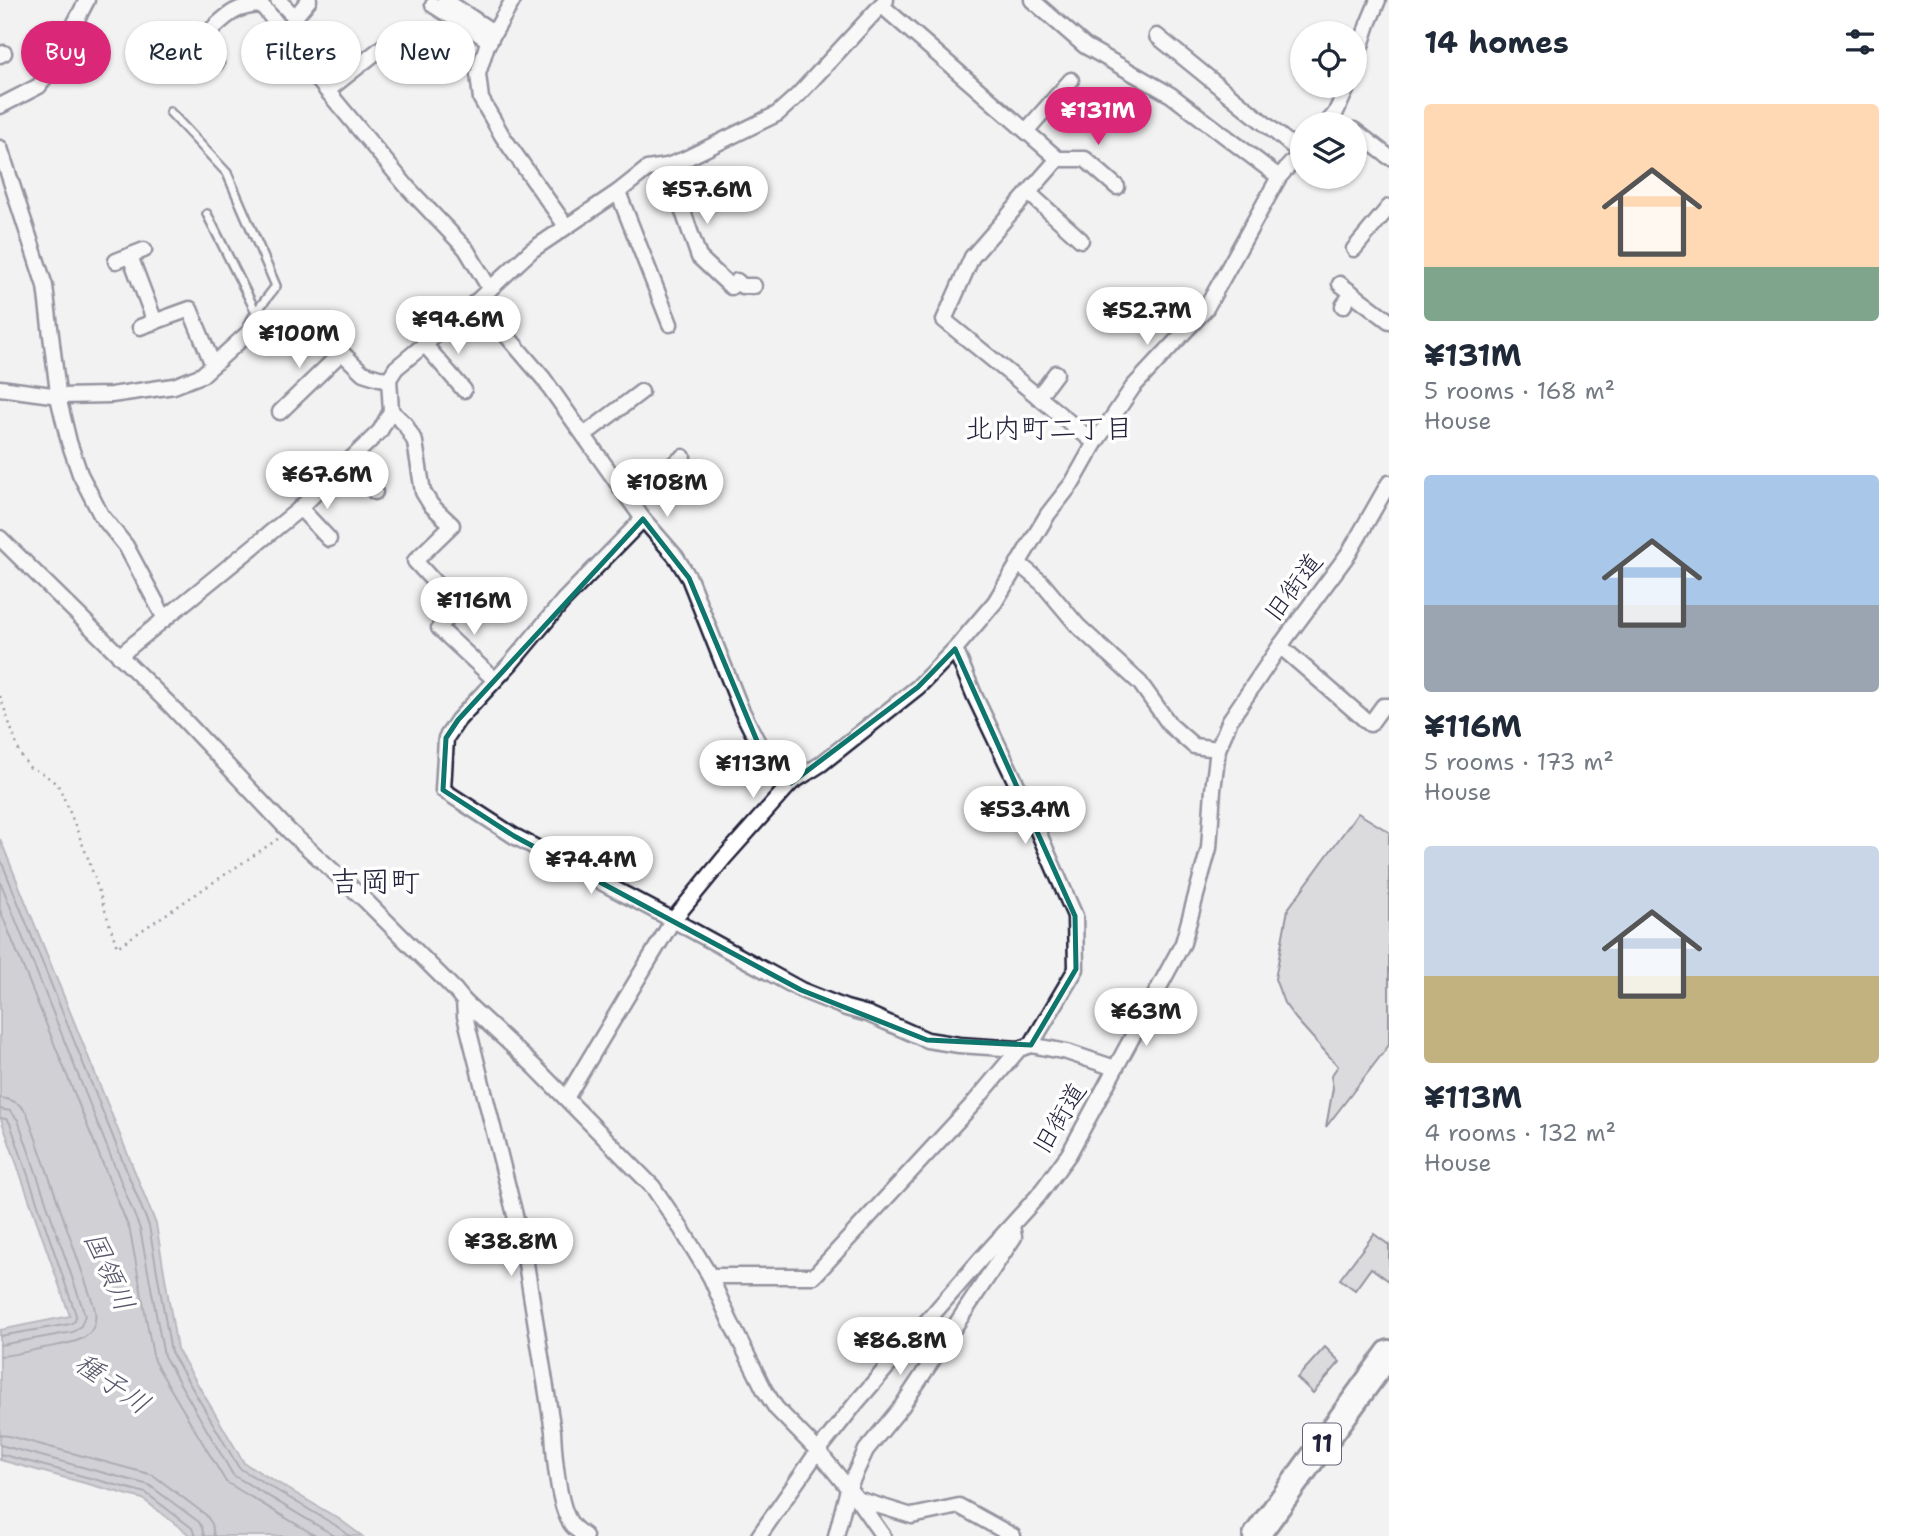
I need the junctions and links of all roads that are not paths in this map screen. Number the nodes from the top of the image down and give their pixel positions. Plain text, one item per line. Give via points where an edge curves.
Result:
1 (87, 0) edge
2 (278, 0) edge
3 (309, 0) edge
4 (513, 0) edge
5 (1032, 0) edge
6 (1378, 0) edge
7 (439, 2) edge
8 (883, 3) edge
9 (295, 17) junction
10 (275, 21) edge
11 (293, 21) edge
12 (227, 26) edge
13 (1367, 27) edge
14 (1157, 36) dead end
15 (492, 37) junction
16 (375, 53) edge
17 (1071, 80) dead end
18 (321, 84) edge
19 (327, 91) junction
20 (0, 106) edge
21 (170, 111) dead end
22 (1026, 131) junction
23 (1367, 140) edge
24 (1290, 143) edge
25 (1389, 157) edge
26 (2, 159) edge
27 (1058, 159) junction
28 (1290, 164) edge
29 (667, 166) junction
30 (1279, 177) junction
31 (1118, 187) dead end
32 (618, 192) junction
33 (1029, 193) junction
34 (1389, 207) edge
35 (207, 214) dead end
36 (566, 226) junction
37 (1081, 240) dead end
38 (144, 250) dead end
39 (1354, 250) dead end
40 (754, 286) dead end
41 (490, 289) junction
42 (477, 301) junction
43 (1343, 306) dead end
44 (256, 312) junction
45 (1389, 321) edge
46 (155, 322) junction
47 (670, 324) dead end
48 (140, 327) dead end
49 (248, 333) junction
50 (425, 345) junction
51 (341, 353) junction
52 (213, 365) junction
53 (1056, 373) dead end
54 (389, 379) junction
55 (0, 388) edge
56 (464, 390) dead end
57 (641, 392) dead end
58 (59, 396) junction
59 (1038, 397) junction
60 (391, 411) junction
61 (280, 412) dead end
62 (584, 435) junction
63 (1095, 443) junction
64 (683, 457) dead end
65 (348, 462) junction
66 (1388, 489) edge
67 (374, 492) dead end
68 (628, 498) junction
69 (300, 508) junction
70 (643, 519) junction
71 (0, 538) edge
72 (329, 539) dead end
73 (1018, 564) junction
74 (468, 593) dead end
75 (457, 607) junction
76 (165, 620) junction
77 (1280, 646) junction
78 (955, 649) junction
79 (119, 656) junction
80 (495, 680) junction
81 (1389, 706) edge
82 (1218, 749) junction
83 (791, 783) junction
84 (673, 920) junction
85 (464, 1001) junction
86 (1025, 1047) junction
87 (1115, 1068) junction
88 (566, 1098) junction
89 (1012, 1226) junction
90 (710, 1276) junction
91 (1389, 1353) edge
92 (818, 1451) junction
93 (852, 1494) junction
94 (585, 1536) edge
95 (759, 1536) edge
96 (836, 1536) edge
97 (883, 1536) edge
98 (1013, 1536) edge
99 (1256, 1536) edge

1 - 20 street via 39,86
2 - 9 street
3 - 9 street
4 - 15 street
5 - 30 street via 1085,46 1171,95
6 - 13 street
7 - 15 street
8 - 22 street
8 - 29 street via 777,114
9 - 11 street
10 - 12 street via 258,5 233,11
14 - 24 street
15 - 36 street via 478,74 481,99
16 - 19 street
17 - 22 street
18 - 19 street
19 - 41 street via 466,249
21 - 44 lane via 233,185 276,286
22 - 27 street
23 - 25 street
26 - 58 street via 45,286
27 - 31 street via 1086,159
27 - 33 street
28 - 30 street
29 - 32 street via 647,169
29 - 40 street via 699,257 731,287 737,281
30 - 63 street via 1205,310 1133,387
32 - 36 street
32 - 47 street
33 - 37 street
33 - 59 street via 972,257 944,320
34 - 39 street
35 - 44 lane
36 - 41 street
38 - 46 street via 123,259
41 - 42 street
42 - 50 street
42 - 62 street via 543,377
43 - 45 street via 1346,288
44 - 49 lane
46 - 48 street
46 - 52 street via 190,309
49 - 51 street via 261,330 324,342
49 - 52 street
50 - 54 street
50 - 56 street
51 - 54 street via 363,373
51 - 61 street
52 - 58 street via 174,386 111,395
53 - 59 street
54 - 60 street
55 - 58 street
57 - 62 street
58 - 76 street via 79,474 101,516 126,546
59 - 63 street
60 - 65 street via 380,432
60 - 75 street via 415,442 423,492 452,525 415,561
62 - 68 street
63 - 73 street
64 - 68 street
65 - 67 street
65 - 69 street
66 - 77 street, 旧街道 via 1349,552
68 - 70 street
69 - 72 street
69 - 76 street
70 - 80 street
70 - 83 street via 689,578 741,709 757,741
71 - 79 street
73 - 78 street via 995,602
73 - 82 street via 1140,683 1170,725 1194,746
74 - 75 street
75 - 80 street via 439,628
76 - 79 street
77 - 81 street via 1370,724 1382,706
77 - 82 street, 旧街道 via 1230,720
78 - 83 street via 918,687
78 - 86 street via 1075,916 1076,969
79 - 85 street via 289,831
80 - 84 street via 446,738 443,790 514,836
82 - 87 street, 旧街道 via 1209,848 1183,943
83 - 84 street
84 - 86 street via 801,990 927,1040
84 - 88 street
85 - 88 street
85 - 94 street via 524,1251 561,1495 572,1526
86 - 87 street via 1067,1052
86 - 90 street via 814,1276
87 - 89 street, 旧街道 via 1069,1154
88 - 90 street via 653,1187
89 - 92 street, 旧街道
89 - 93 street via 1014,1237 909,1395 866,1450
90 - 92 street via 765,1391
91 - 99 highway, 11
92 - 93 street
92 - 95 street, 旧街道
93 - 96 street
93 - 97 street
93 - 98 street via 912,1516 959,1506

